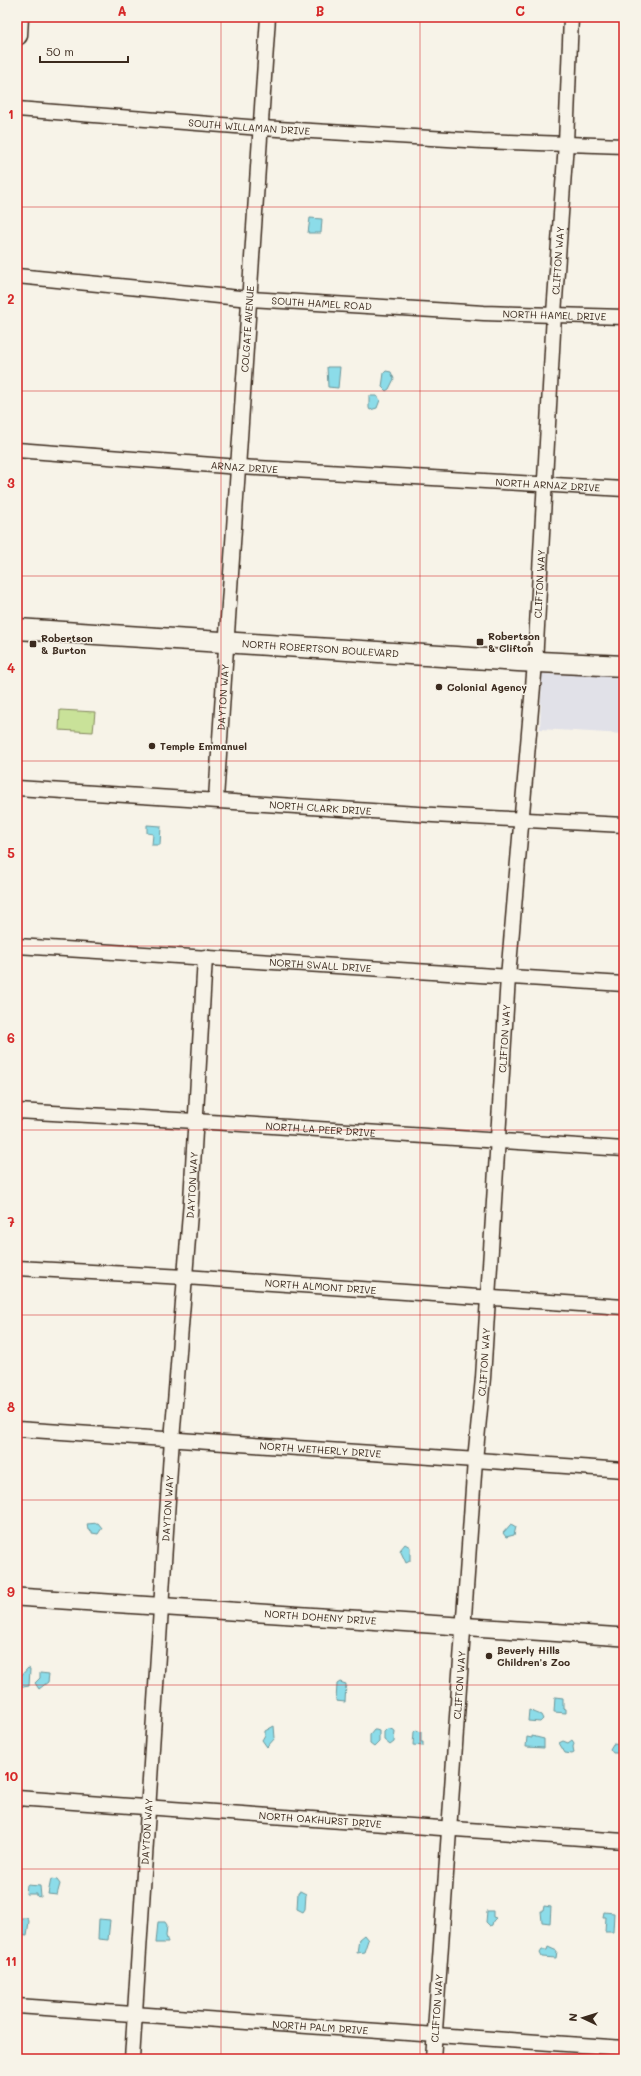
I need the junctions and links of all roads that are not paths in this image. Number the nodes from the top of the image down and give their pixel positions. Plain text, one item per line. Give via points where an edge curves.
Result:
1 (18, 17) edge
2 (268, 17) edge
3 (571, 17) edge
4 (17, 35) edge
5 (17, 109) edge
6 (261, 128) junction
7 (566, 143) junction
8 (624, 146) edge
9 (17, 276) edge
10 (250, 299) junction
11 (484, 313) joint
12 (554, 314) junction
13 (624, 317) edge
14 (17, 450) edge
15 (238, 467) junction
16 (472, 481) joint
17 (544, 485) junction
18 (624, 489) edge
19 (17, 629) edge
20 (226, 642) junction
21 (535, 662) junction
22 (624, 666) edge
23 (17, 788) edge
24 (216, 799) junction
25 (522, 820) junction
26 (624, 825) edge
27 (17, 946) edge
28 (205, 957) junction
29 (508, 977) junction
30 (624, 984) edge
31 (17, 1111) edge
32 (195, 1120) junction
33 (498, 1142) junction
34 (624, 1149) edge
35 (17, 1268) edge
36 (185, 1277) junction
37 (488, 1298) junction
38 (624, 1307) edge
39 (17, 1430) edge
40 (172, 1440) junction
41 (475, 1460) junction
42 (624, 1470) edge
43 (17, 1597) edge
44 (162, 1606) junction
45 (464, 1626) junction
46 (624, 1637) edge
47 (17, 1798) edge
48 (149, 1808) junction
49 (450, 1829) junction
50 (624, 1841) edge
51 (17, 2006) edge
52 (135, 2015) junction
53 (435, 2035) junction
54 (624, 2048) edge
55 (132, 2059) edge
56 (433, 2059) edge

1 - 4 main road
2 - 6 street, COLGATE AVENUE
3 - 7 street, CLIFTON WAY
5 - 6 street, SOUTH WILLAMAN DRIVE
6 - 7 street, SOUTH WILLAMAN DRIVE via 482,141
6 - 10 street, COLGATE AVENUE
7 - 8 street, SOUTH WILLAMAN DRIVE
7 - 12 street, CLIFTON WAY
9 - 10 street, SOUTH HAMEL ROAD
10 - 11 street, SOUTH HAMEL ROAD
10 - 15 street, COLGATE AVENUE
11 - 12 street, NORTH HAMEL DRIVE
12 - 13 street, NORTH HAMEL DRIVE
12 - 17 street, CLIFTON WAY
14 - 15 street, ARNAZ DRIVE
15 - 16 street, ARNAZ DRIVE
15 - 20 street, COLGATE AVENUE
16 - 17 street, NORTH ARNAZ DRIVE
17 - 18 street, NORTH ARNAZ DRIVE
17 - 21 street, CLIFTON WAY
19 - 20 main road, NORTH ROBERTSON BOULEVARD
20 - 21 main road, NORTH ROBERTSON BOULEVARD
20 - 24 street, DAYTON WAY
21 - 22 main road, NORTH ROBERTSON BOULEVARD
21 - 25 street, CLIFTON WAY
23 - 24 street, NORTH CLARK DRIVE
24 - 25 street, NORTH CLARK DRIVE
25 - 26 street, NORTH CLARK DRIVE
25 - 29 street, CLIFTON WAY
27 - 28 street, NORTH SWALL DRIVE
28 - 29 street, NORTH SWALL DRIVE
28 - 32 street, DAYTON WAY
29 - 30 street, NORTH SWALL DRIVE
29 - 33 street, CLIFTON WAY
31 - 32 street, NORTH LA PEER DRIVE
32 - 33 street, NORTH LA PEER DRIVE
32 - 36 street, DAYTON WAY
33 - 34 street, NORTH LA PEER DRIVE
33 - 37 street, CLIFTON WAY
35 - 36 street, NORTH ALMONT DRIVE
36 - 37 street, NORTH ALMONT DRIVE
36 - 40 street, DAYTON WAY
37 - 38 street, NORTH ALMONT DRIVE
37 - 41 street, CLIFTON WAY
39 - 40 street, NORTH WETHERLY DRIVE
40 - 41 street, NORTH WETHERLY DRIVE
40 - 44 street, DAYTON WAY
41 - 42 street, NORTH WETHERLY DRIVE
41 - 45 street, CLIFTON WAY
43 - 44 street, NORTH DOHENY DRIVE
44 - 45 street, NORTH DOHENY DRIVE
44 - 48 street, DAYTON WAY
45 - 46 street, NORTH DOHENY DRIVE
45 - 49 street, CLIFTON WAY
47 - 48 street, NORTH OAKHURST DRIVE
48 - 49 street, NORTH OAKHURST DRIVE
48 - 52 street, DAYTON WAY
49 - 50 street, NORTH OAKHURST DRIVE
49 - 53 street, CLIFTON WAY
51 - 52 street, NORTH PALM DRIVE
52 - 53 street, NORTH PALM DRIVE
52 - 55 street, DAYTON WAY
53 - 54 street, NORTH PALM DRIVE
53 - 56 street, CLIFTON WAY

